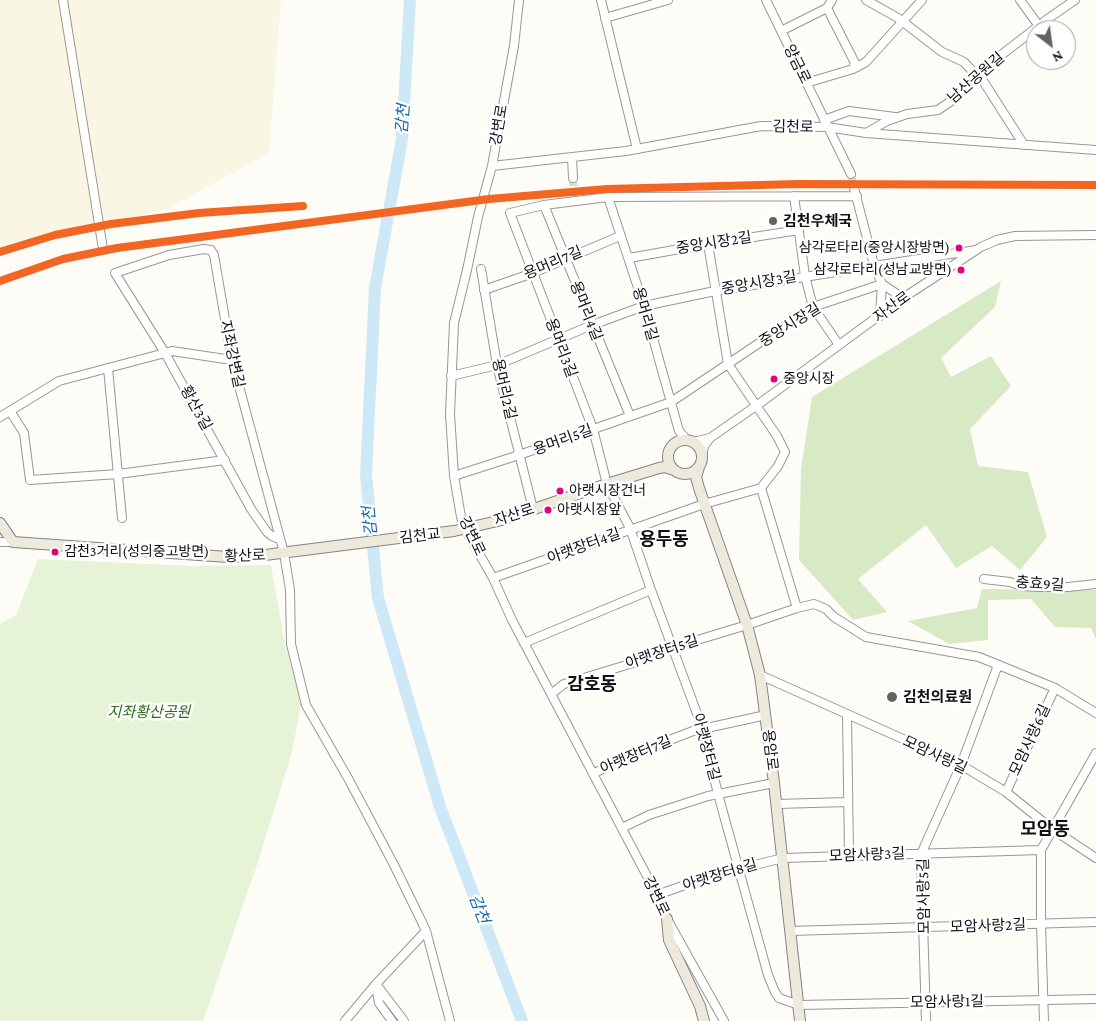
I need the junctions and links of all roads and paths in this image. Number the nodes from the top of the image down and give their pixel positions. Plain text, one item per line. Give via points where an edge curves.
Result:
1 (63, 0) edge
2 (518, 0) edge
3 (601, 0) edge
4 (668, 0) edge
5 (766, 0) edge
6 (832, 0) edge
7 (866, 0) edge
8 (922, 0) edge
9 (1020, 0) edge
10 (1075, 0) edge
11 (827, 8) junction
12 (605, 18) junction
13 (1035, 20) edge
14 (1047, 20) edge
15 (902, 22) junction
16 (781, 30) junction
17 (1026, 36) edge
18 (854, 70) junction
19 (977, 74) junction
20 (806, 83) junction
21 (897, 118) junction
22 (826, 123) junction
23 (866, 133) junction
24 (1024, 145) junction
25 (637, 149) junction
26 (1096, 150) edge
27 (572, 157) junction
28 (492, 166) junction
29 (851, 174) tunnel mouth
30 (573, 178) tunnel mouth
31 (854, 188) tunnel mouth
32 (794, 196) junction
33 (857, 196) junction
34 (608, 197) junction
35 (544, 205) junction
36 (799, 230) junction
37 (1096, 235) edge
38 (620, 236) junction
39 (708, 244) junction
40 (103, 249) dead end
41 (976, 250) junction
42 (565, 258) junction
43 (629, 258) junction
44 (874, 265) junction
45 (481, 269) dead end
46 (115, 273) joint
47 (533, 273) junction
48 (805, 276) junction
49 (882, 284) junction
50 (484, 290) junction
51 (715, 290) junction
52 (902, 298) junction
53 (644, 306) junction
54 (813, 307) junction
55 (880, 316) junction
56 (592, 325) junction
57 (558, 340) junction
58 (838, 346) junction
59 (165, 353) junction
60 (232, 360) junction
61 (728, 364) junction
62 (497, 365) junction
63 (108, 368) junction
64 (451, 376) junction
65 (671, 402) junction
66 (756, 406) junction
67 (10, 411) junction
68 (630, 416) junction
69 (0, 417) edge
70 (593, 429) junction
71 (679, 431) junction
72 (710, 438) junction
73 (690, 441) junction
74 (676, 442) junction
75 (519, 455) junction
76 (668, 456) junction
77 (702, 456) junction
78 (225, 460) junction
79 (699, 466) junction
80 (659, 468) junction
81 (679, 472) junction
82 (118, 474) junction
83 (454, 476) junction
84 (607, 484) junction
85 (699, 488) junction
86 (761, 488) junction
87 (704, 504) junction
88 (534, 509) junction
89 (122, 518) dead end
90 (0, 524) edge
91 (465, 529) junction
92 (630, 529) junction
93 (454, 531) joint
94 (279, 539) junction
95 (0, 542) edge
96 (13, 542) junction
97 (296, 552) joint
98 (284, 554) junction
99 (493, 578) junction
100 (984, 579) dead end
101 (1096, 584) edge
102 (651, 590) junction
103 (797, 608) junction
104 (747, 625) junction
105 (524, 643) junction
106 (672, 647) junction
107 (998, 665) junction
108 (760, 675) junction
109 (1055, 688) junction
110 (551, 694) junction
111 (1096, 713) edge
112 (847, 714) junction
113 (766, 715) junction
114 (703, 729) junction
115 (1096, 753) edge
116 (961, 765) junction
117 (593, 774) junction
118 (774, 783) junction
119 (1006, 792) junction
120 (718, 794) junction
121 (848, 802) junction
122 (777, 804) junction
123 (622, 828) junction
124 (1052, 830) junction
125 (1041, 850) junction
126 (922, 854) junction
127 (849, 856) junction
128 (783, 858) junction
129 (1096, 858) edge
130 (738, 868) junction
131 (657, 894) junction
132 (667, 919) junction
133 (1096, 922) edge
134 (1041, 924) junction
135 (925, 927) junction
136 (426, 931) junction
137 (790, 931) junction
138 (376, 984) junction
139 (1096, 999) edge
140 (1044, 1001) junction
141 (926, 1003) junction
142 (799, 1005) junction
143 (345, 1021) edge
144 (392, 1021) edge
145 (404, 1021) edge
146 (450, 1021) edge
147 (704, 1021) edge
148 (724, 1021) edge
149 (800, 1021) edge
150 (926, 1021) edge
151 (1044, 1021) edge

1 - 40 street
2 - 28 street, 강변로 via 514,46
3 - 12 street
4 - 12 street
5 - 16 street, 양금로
6 - 11 street
7 - 15 street
8 - 15 street
9 - 13 street
10 - 14 street, 남산공원길
11 - 16 street
11 - 18 street via 855,63
12 - 25 street
15 - 18 street via 866,62
15 - 19 street
16 - 20 street, 양금로
17 - 19 street, 남산공원길
18 - 20 street
19 - 21 street, 남산공원길 via 957,96 938,110
19 - 24 street
20 - 22 street, 양금로
21 - 22 street via 849,112
21 - 23 street, 남산공원길
22 - 23 street, 김천로
22 - 25 street, 김천로 via 761,126
22 - 29 street
23 - 24 street, 김천로
24 - 26 street, 김천로
25 - 27 street, 김천로
27 - 28 street, 김천로
27 - 30 street
28 - 64 street, 강변로 via 454,324
31 - 33 street
32 - 33 street
32 - 34 street
32 - 36 street
33 - 44 street
34 - 35 street
34 - 38 street, 용머리길
35 - 42 street, 용머리4길
35 - 47 street, 용머리3길 via 510,213
36 - 39 street, 중앙시장2길
36 - 48 street
37 - 41 street, 자산로 via 1013,236
38 - 42 street, 용머리7길
38 - 43 street, 용머리길
39 - 43 street, 중앙시장2길
39 - 51 street
41 - 44 street, 중앙시장3길
41 - 52 street, 자산로
42 - 47 street, 용머리7길
42 - 56 street, 용머리4길
43 - 53 street, 용머리길
44 - 48 street, 중앙시장3길
44 - 49 street
45 - 50 street, 용머리2길
46 - 59 street, 황산3길
46 - 60 street, 지좌강변길 via 169,255 204,248 210,250 214,255
47 - 50 street, 용머리7길
47 - 57 street, 용머리3길
48 - 51 street, 중앙시장3길
48 - 54 street
49 - 52 street
49 - 54 street, 중앙시장길
49 - 55 street
50 - 62 street, 용머리2길
51 - 53 street, 중앙시장3길
51 - 61 street
52 - 55 street, 자산로
53 - 56 street, 중앙시장3길
53 - 65 street, 용머리길
54 - 58 street
54 - 61 street, 중앙시장길
55 - 58 street, 자산로
56 - 57 street, 중앙시장3길
56 - 68 street, 용머리4길
57 - 62 street, 중앙시장3길
57 - 70 street, 용머리3길
58 - 66 street, 자산로
59 - 60 street via 172,351
59 - 63 street
59 - 78 street, 황산3길
60 - 94 street, 지좌강변길
61 - 65 street, 중앙시장길
61 - 66 street
62 - 64 street, 중앙시장3길
62 - 75 street, 용머리2길
63 - 67 street via 59,381
63 - 82 street
64 - 83 street, 강변로
65 - 68 street, 용머리5길
65 - 71 street, 용머리길
66 - 72 street, 자산로
66 - 86 street via 784,452
67 - 69 street
67 - 82 street via 24,433 30,480
68 - 70 street, 용머리5길
70 - 75 street, 용머리5길
70 - 84 street, 용머리3길
71 - 73 street, 용머리길
71 - 74 street
72 - 73 street
72 - 77 street
73 - 74 main road
73 - 77 main road
74 - 76 main road
75 - 83 street, 용머리5길
75 - 88 street, 용머리2길
76 - 80 main road
76 - 81 main road via 668,461
77 - 79 main road
78 - 82 street
78 - 94 street, 황산3길 via 251,509 267,532
79 - 81 main road via 695,471
79 - 85 main road via 696,477
80 - 81 main road
80 - 84 main road, 자산로
81 - 85 main road via 690,477
82 - 89 street
83 - 91 street, 강변로
84 - 88 main road, 자산로
84 - 92 street, 아랫장터길
85 - 87 main road, 용암로
86 - 87 street, 아랫장터4길
86 - 103 street
87 - 92 street, 아랫장터4길
87 - 104 main road, 용암로
88 - 91 main road, 자산로
90 - 96 main road
91 - 93 main road, 자산로
91 - 99 street, 강변로
92 - 99 street, 아랫장터4길
92 - 102 street, 아랫장터길
93 - 97 main road, 김천교
94 - 98 street, 지좌강변길
95 - 96 street, 황산로
96 - 98 main road, 황산로 via 228,557
97 - 98 main road, 황산로
98 - 136 street, 지좌강변길 via 290,590 291,644 306,705 349,780
99 - 105 street, 강변로
100 - 101 street, 충효9길 via 1039,587
102 - 105 street
102 - 106 street, 아랫장터길
103 - 104 street, 아랫장터5길
103 - 107 street, 아랫장터5길 via 814,604 826,609 866,637 979,657
104 - 106 street, 아랫장터5길
104 - 108 main road, 용암로
105 - 110 street, 강변로
106 - 110 street, 아랫장터5길 via 564,684
106 - 114 street, 아랫장터길
107 - 109 street, 아랫장터5길
107 - 116 street, 모암사랑5길
108 - 112 street, 모암사랑길
108 - 113 main road, 용암로
109 - 111 street, 아랫장터5길
109 - 119 street, 모암사랑6길
110 - 117 street, 강변로
112 - 116 street, 모암사랑길
112 - 121 street
113 - 114 street, 아랫장터7길
113 - 118 main road, 용암로
114 - 117 street, 아랫장터7길 via 623,758
114 - 120 street, 아랫장터길
115 - 124 street
116 - 119 street, 모암사랑길
116 - 126 street, 모암사랑5길
117 - 123 street, 강변로
118 - 120 street
118 - 122 main road, 용암로
119 - 124 street, 모암사랑길
120 - 123 street via 649,815
120 - 130 street, 아랫장터길
121 - 122 street
121 - 127 street
122 - 128 main road, 용암로
123 - 131 street, 강변로
124 - 125 street
124 - 129 street, 모암사랑길
125 - 126 street, 모암사랑3길
125 - 134 street
126 - 127 street, 모암사랑3길
126 - 135 street, 모암사랑5길
127 - 128 street, 모암사랑3길
128 - 130 street, 아랫장터8길
128 - 137 main road, 용암로
130 - 131 street, 아랫장터8길
130 - 142 street, 아랫장터길 via 774,992 779,998
131 - 132 street, 강변로
132 - 147 main road via 669,940
132 - 148 street, 강변로
133 - 134 street, 모암사랑2길
134 - 135 street, 모암사랑2길
134 - 140 street
135 - 137 street, 모암사랑2길
135 - 141 street, 모암사랑5길
136 - 138 street
136 - 146 street, 지좌강변길
137 - 142 main road, 용암로
138 - 143 street
138 - 144 street via 379,1003
138 - 145 street
139 - 140 street, 모암사랑1길
140 - 141 street, 모암사랑1길
140 - 151 street
141 - 142 street, 모암사랑1길
141 - 150 street, 모암사랑5길
142 - 149 main road, 용암로

